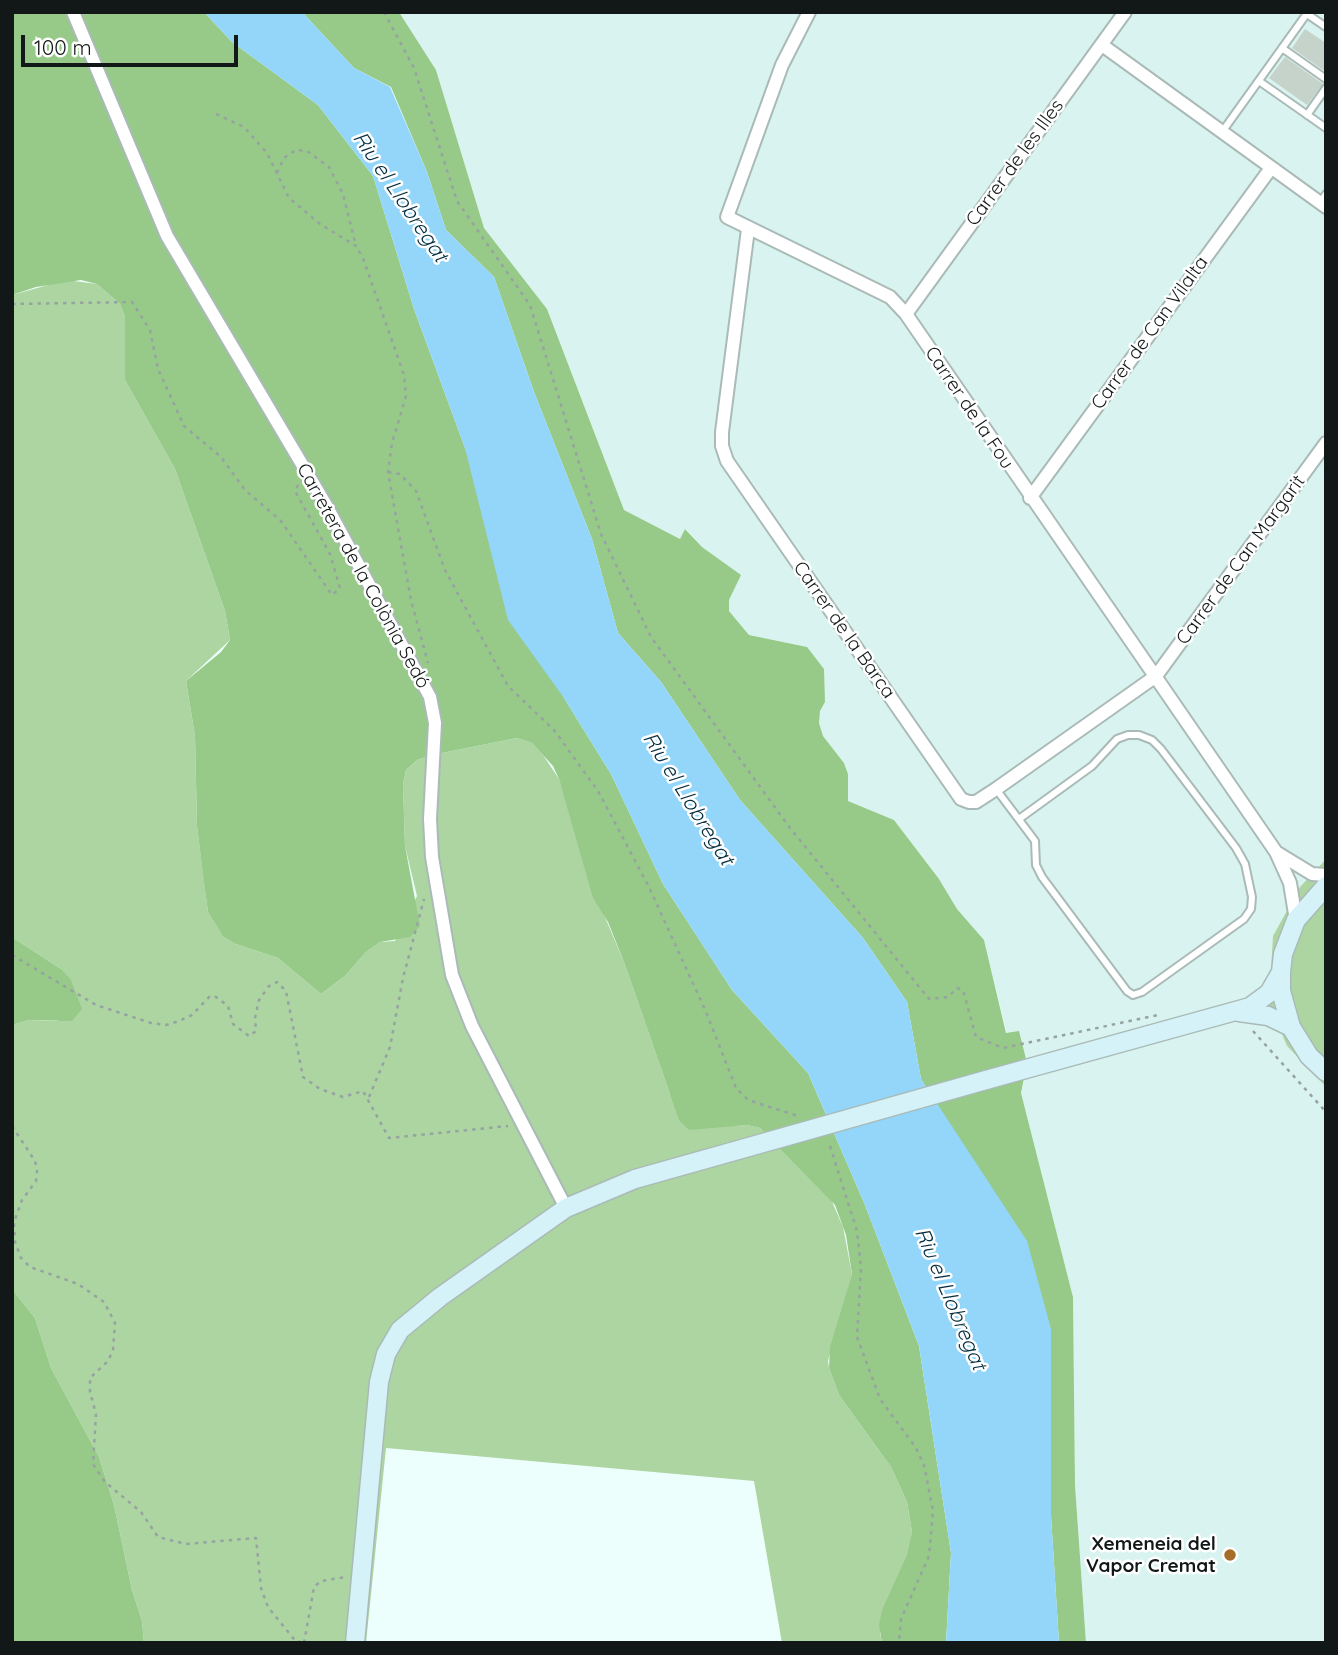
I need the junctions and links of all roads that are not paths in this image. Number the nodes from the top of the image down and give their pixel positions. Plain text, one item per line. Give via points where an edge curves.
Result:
1 (73, 12) edge
2 (809, 12) edge
3 (1125, 12) edge
4 (1307, 13) edge
5 (1326, 27) edge
6 (1102, 45) junction
7 (1282, 48) junction
8 (1326, 79) edge
9 (1259, 81) junction
10 (1326, 88) edge
11 (1307, 115) junction
12 (1326, 128) edge
13 (1222, 132) junction
14 (1271, 168) junction
15 (1324, 201) edge
16 (748, 229) junction
17 (906, 314) junction
18 (1326, 443) edge
19 (1030, 498) junction
20 (1156, 676) junction
21 (996, 789) junction
22 (1018, 819) junction
23 (1276, 852) junction
24 (1326, 875) edge
25 (1326, 886) edge
26 (1296, 920) junction
27 (1281, 972) junction
28 (1236, 1012) junction
29 (1291, 1027) junction
30 (1326, 1072) edge
31 (566, 1208) junction
32 (355, 1643) edge

1 - 31 street, Carretera de la Colònia Sedó via 167,236 305,470 430,697 435,723 429,819 452,975 472,1026
2 - 16 street, Carrer de la Fou via 782,65 727,217
3 - 6 street, Carrer de les Illes
4 - 5 lane
4 - 7 lane
6 - 13 street
6 - 17 street, Carrer de les Illes
7 - 8 lane
7 - 9 lane
9 - 11 lane
9 - 13 lane
10 - 11 lane
11 - 12 lane
13 - 14 street
14 - 15 street
14 - 19 street, Carrer de Can Vilalta
16 - 17 street, Carrer de la Fou via 890,297
16 - 21 street, Carrer de la Barca via 722,432 727,461 961,799 976,802
17 - 19 street, Carrer de la Fou
18 - 20 street, Carrer de Can Margarit
19 - 20 street, Carrer de la Fou
20 - 21 street, Carrer de la Barca
20 - 23 street, Carrer de la Fou
21 - 22 lane
22 - 22 lane via 1035,841 1042,877 1133,995 1244,919 1251,909 1245,864 1236,848 1152,740 1128,735 1117,739 1092,766
23 - 24 street, Carrer de la Fou via 1312,874
23 - 26 street, Carrer de la Fou via 1290,883
25 - 26 main road
26 - 27 main road
27 - 28 main road via 1260,1002
27 - 29 main road
28 - 29 main road via 1268,1016
28 - 31 main road, bridge via 635,1179
29 - 30 main road via 1309,1056
31 - 32 main road via 412,1318 390,1345 379,1382

